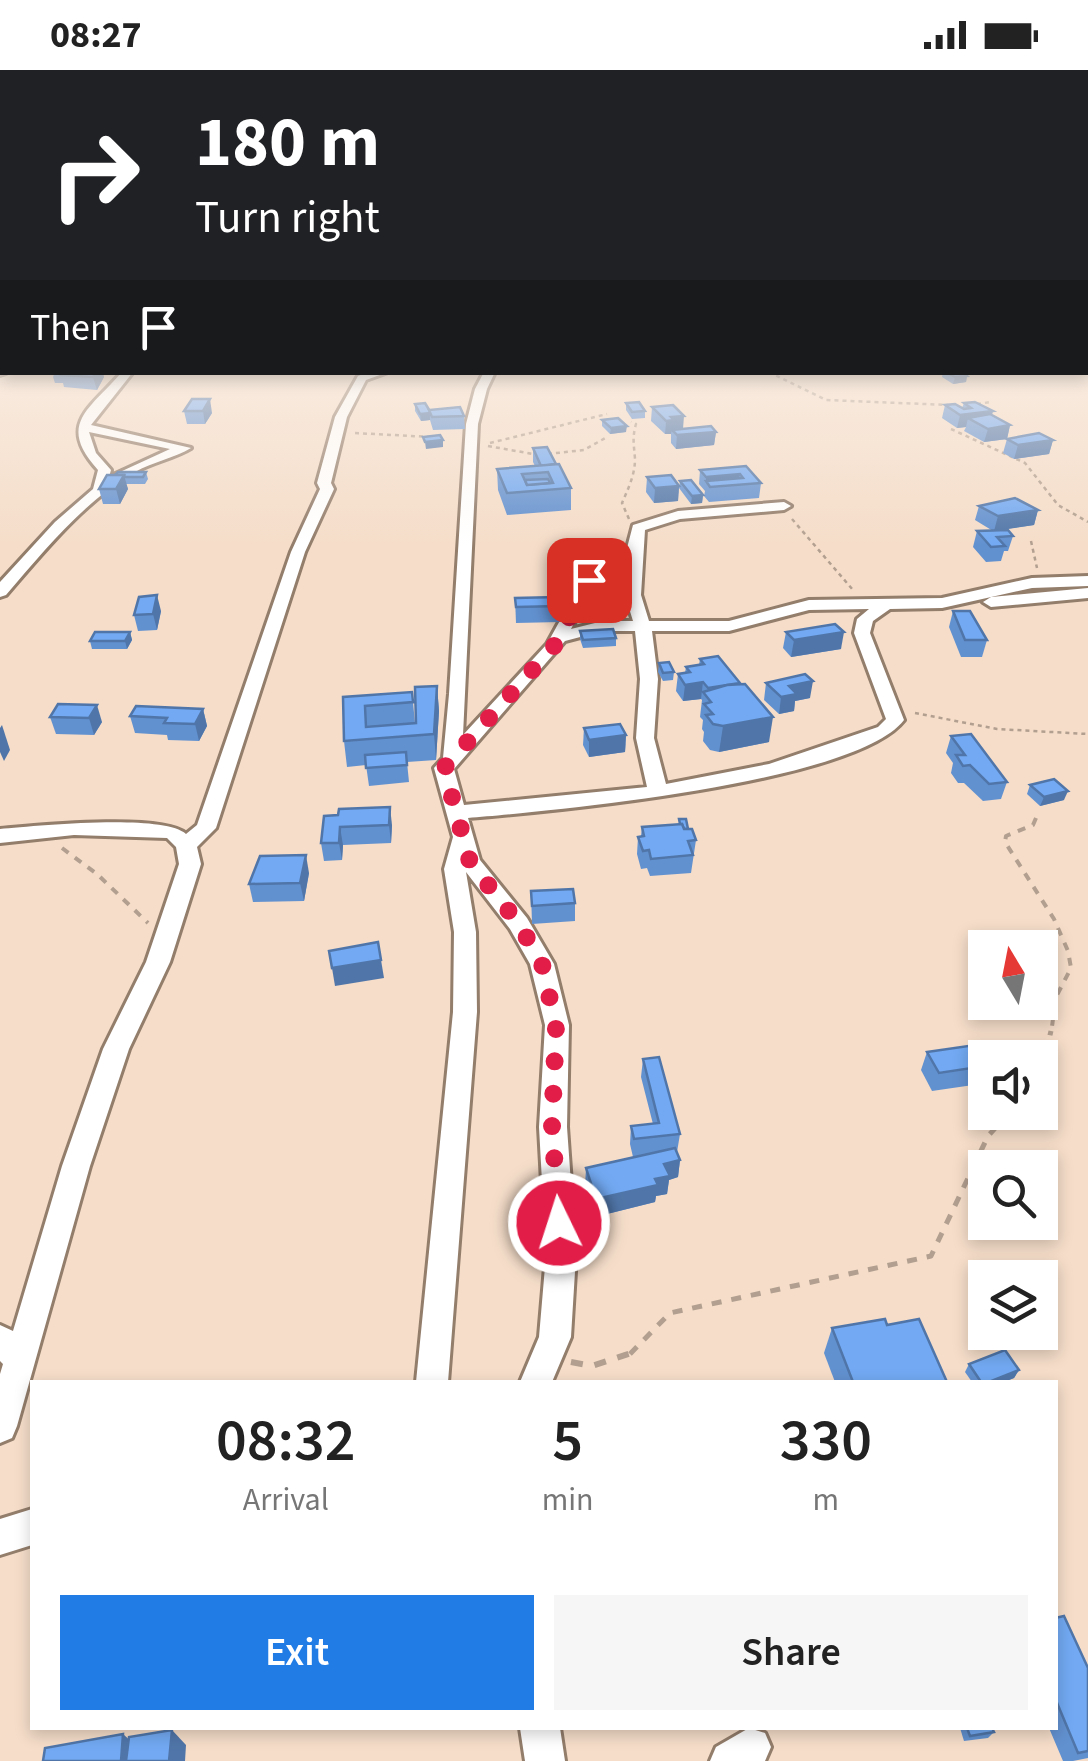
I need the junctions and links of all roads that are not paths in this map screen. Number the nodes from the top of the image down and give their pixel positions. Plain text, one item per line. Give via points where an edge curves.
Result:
1 (114, 387) edge
2 (356, 387) edge
3 (482, 387) edge
4 (83, 426) junction
5 (99, 490) junction
6 (784, 506) road end
7 (636, 541) junction
8 (1088, 582) edge
9 (0, 592) edge
10 (1088, 593) edge
11 (942, 602) junction
12 (886, 604) junction
13 (643, 627) junction
14 (560, 637) junction
15 (452, 756) junction
16 (658, 792) junction
17 (460, 824) junction
18 (0, 836) edge
19 (186, 844) junction
20 (10, 1350) edge
21 (432, 1380) edge
22 (537, 1380) edge
23 (0, 1426) edge
24 (30, 1528) edge
25 (0, 1537) edge
26 (540, 1730) edge
27 (545, 1761) edge

1 - 4 street
2 - 19 street via 340,417 327,489 298,552 206,828
3 - 15 street via 469,463
4 - 5 street via 82,440 105,470
4 - 5 street via 129,442 185,448 121,467
5 - 9 street
6 - 7 street via 678,515 638,528
7 - 13 street via 632,595
7 - 14 street via 589,580
8 - 11 street via 1036,582
10 - 11 street
11 - 12 street
12 - 13 street via 810,605 729,626
12 - 16 street via 865,618 862,633 895,720 885,731 780,769
13 - 14 street via 602,626
13 - 16 street via 649,679 645,738
14 - 15 street
15 - 17 street via 444,780
16 - 17 street
17 - 21 street via 455,869 464,932 464,1012
17 - 22 street via 470,862 542,964 556,1026 552,1127 561,1255 556,1337
18 - 19 street via 142,829 172,832
19 - 20 street via 190,864 158,962 116,1049
20 - 23 street
24 - 25 street
26 - 27 street

